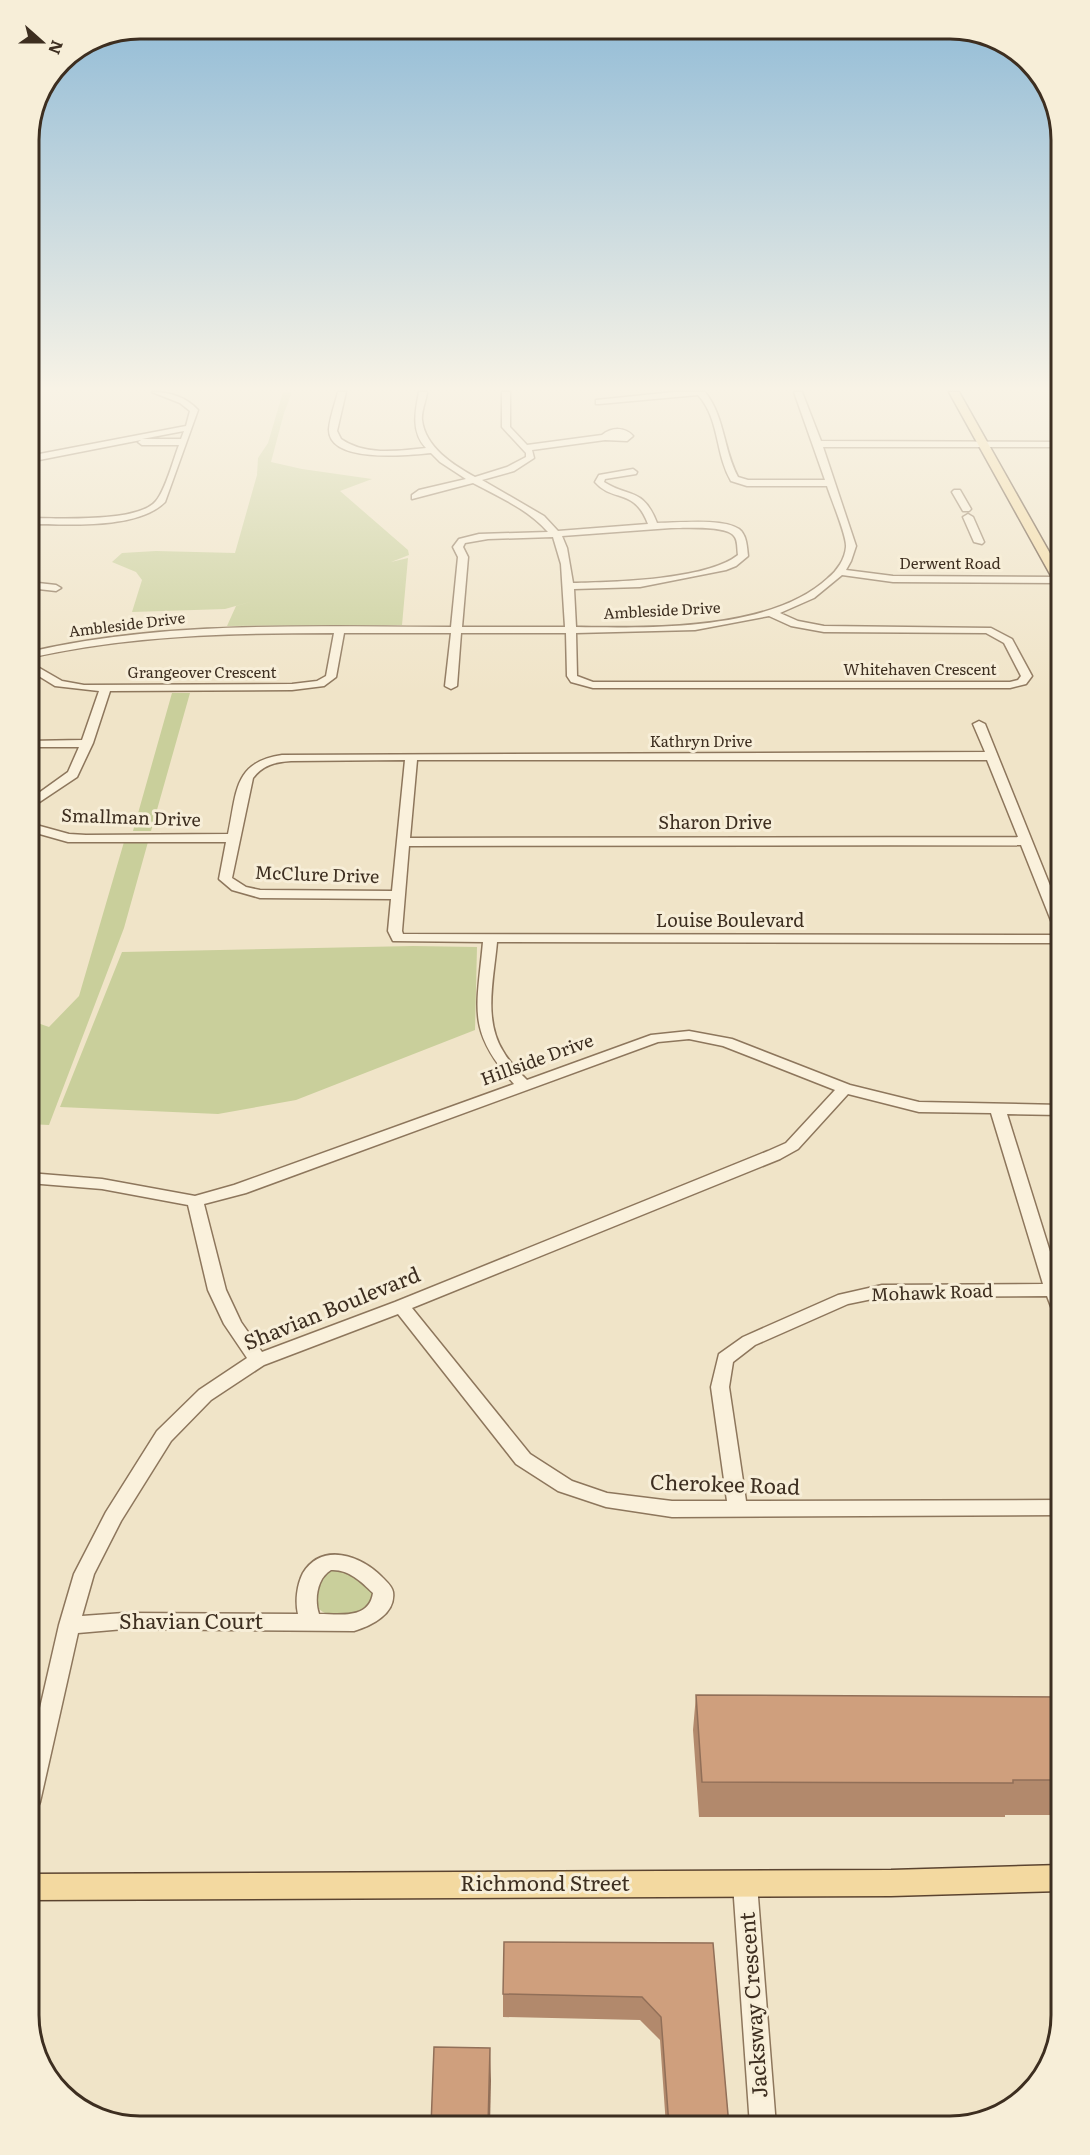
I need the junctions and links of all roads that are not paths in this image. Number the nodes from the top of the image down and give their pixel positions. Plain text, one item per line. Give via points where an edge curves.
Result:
1 (957, 492) dead end
2 (165, 493) edge
3 (421, 493) edge
4 (497, 493) edge
5 (624, 493) edge
6 (833, 493) edge
7 (1011, 493) edge
8 (415, 497) dead end
9 (39, 521) edge
10 (654, 527) junction
11 (556, 534) junction
12 (979, 543) dead end
13 (1051, 564) edge
14 (840, 572) junction
15 (1051, 582) edge
16 (39, 586) edge
17 (567, 586) junction
18 (56, 588) dead end
19 (769, 612) junction
20 (456, 630) junction
21 (569, 630) junction
22 (340, 631) junction
23 (39, 653) edge
24 (39, 672) edge
25 (451, 686) dead end
26 (106, 688) junction
27 (979, 724) dead end
28 (87, 743) junction
29 (39, 744) edge
30 (991, 756) junction
31 (411, 757) junction
32 (39, 798) edge
33 (39, 829) edge
34 (233, 838) junction
35 (1026, 841) junction
36 (403, 842) junction
37 (399, 896) junction
38 (1051, 901) edge
39 (1051, 939) edge
40 (490, 940) junction
41 (523, 1085) junction
42 (845, 1088) junction
43 (999, 1110) junction
44 (1051, 1110) edge
45 (39, 1179) edge
46 (195, 1201) junction
47 (1051, 1280) edge
48 (1051, 1290) edge
49 (400, 1306) junction
50 (258, 1360) junction
51 (1051, 1508) edge
52 (738, 1510) junction
53 (312, 1622) dead end
54 (69, 1625) junction
55 (39, 1755) edge
56 (1051, 1878) edge
57 (746, 1884) junction
58 (39, 1887) edge
59 (762, 2116) edge

1 - 12 street
2 - 9 street via 153,509 120,519
3 - 8 street
4 - 11 street
5 - 10 street via 646,505
6 - 14 street, Ambleside Drive via 851,546
7 - 13 main road
10 - 11 street
10 - 17 street via 729,529 739,535 742,556 723,568 640,584
11 - 17 street via 566,564
11 - 20 street via 467,538 459,543 463,558
14 - 15 street, Derwent Road via 893,579
14 - 19 street, Ambleside Drive via 800,602
16 - 18 street
17 - 21 street
19 - 21 street, Ambleside Drive via 687,627
19 - 21 street, Whitehaven Crescent via 795,624 824,629 1000,633 1027,676 1010,685 593,685 572,676
20 - 21 street, Ambleside Drive
20 - 22 street, Ambleside Drive
20 - 25 street
22 - 23 street, Ambleside Drive via 136,636
22 - 26 street, Grangeover Crescent via 331,677 320,684
24 - 26 street, Grangeover Crescent via 58,684
26 - 28 street
27 - 30 street
28 - 29 street
28 - 32 street via 73,774
30 - 31 street, Kathryn Drive
30 - 35 street
31 - 34 street, McClure Drive via 308,757 261,763 247,777
31 - 36 street
33 - 34 street, Smallman Drive via 77,838
34 - 37 street, McClure Drive via 225,879 244,891
35 - 36 street, Sharon Drive
35 - 38 street
36 - 37 street
37 - 40 street, Louise Boulevard via 395,931 398,938
39 - 40 street, Louise Boulevard
40 - 41 street via 486,1029 492,1048
41 - 42 street, Hillside Drive via 656,1038 689,1035 728,1042
41 - 46 street, Hillside Drive via 240,1189
42 - 43 street, Hillside Drive via 919,1107
42 - 49 street, Shavian Boulevard via 792,1146 774,1155
43 - 44 street, Hillside Drive
43 - 47 street
45 - 46 street, Hillside Drive via 102,1184
46 - 50 street via 217,1290 233,1324
48 - 52 street, Mohawk Road via 882,1291 844,1299 748,1341 725,1359 720,1387
49 - 50 street, Shavian Boulevard
49 - 52 street, Cherokee Road via 523,1459 565,1486 606,1500 672,1509
50 - 54 street, Shavian Boulevard via 205,1395 164,1436 113,1517 84,1574
51 - 52 street, Cherokee Road
53 - 54 street, Shavian Court via 124,1621
54 - 55 street, Shavian Boulevard
56 - 57 main road, Richmond Street
57 - 58 main road, Richmond Street
57 - 59 street, Jacksway Crescent

